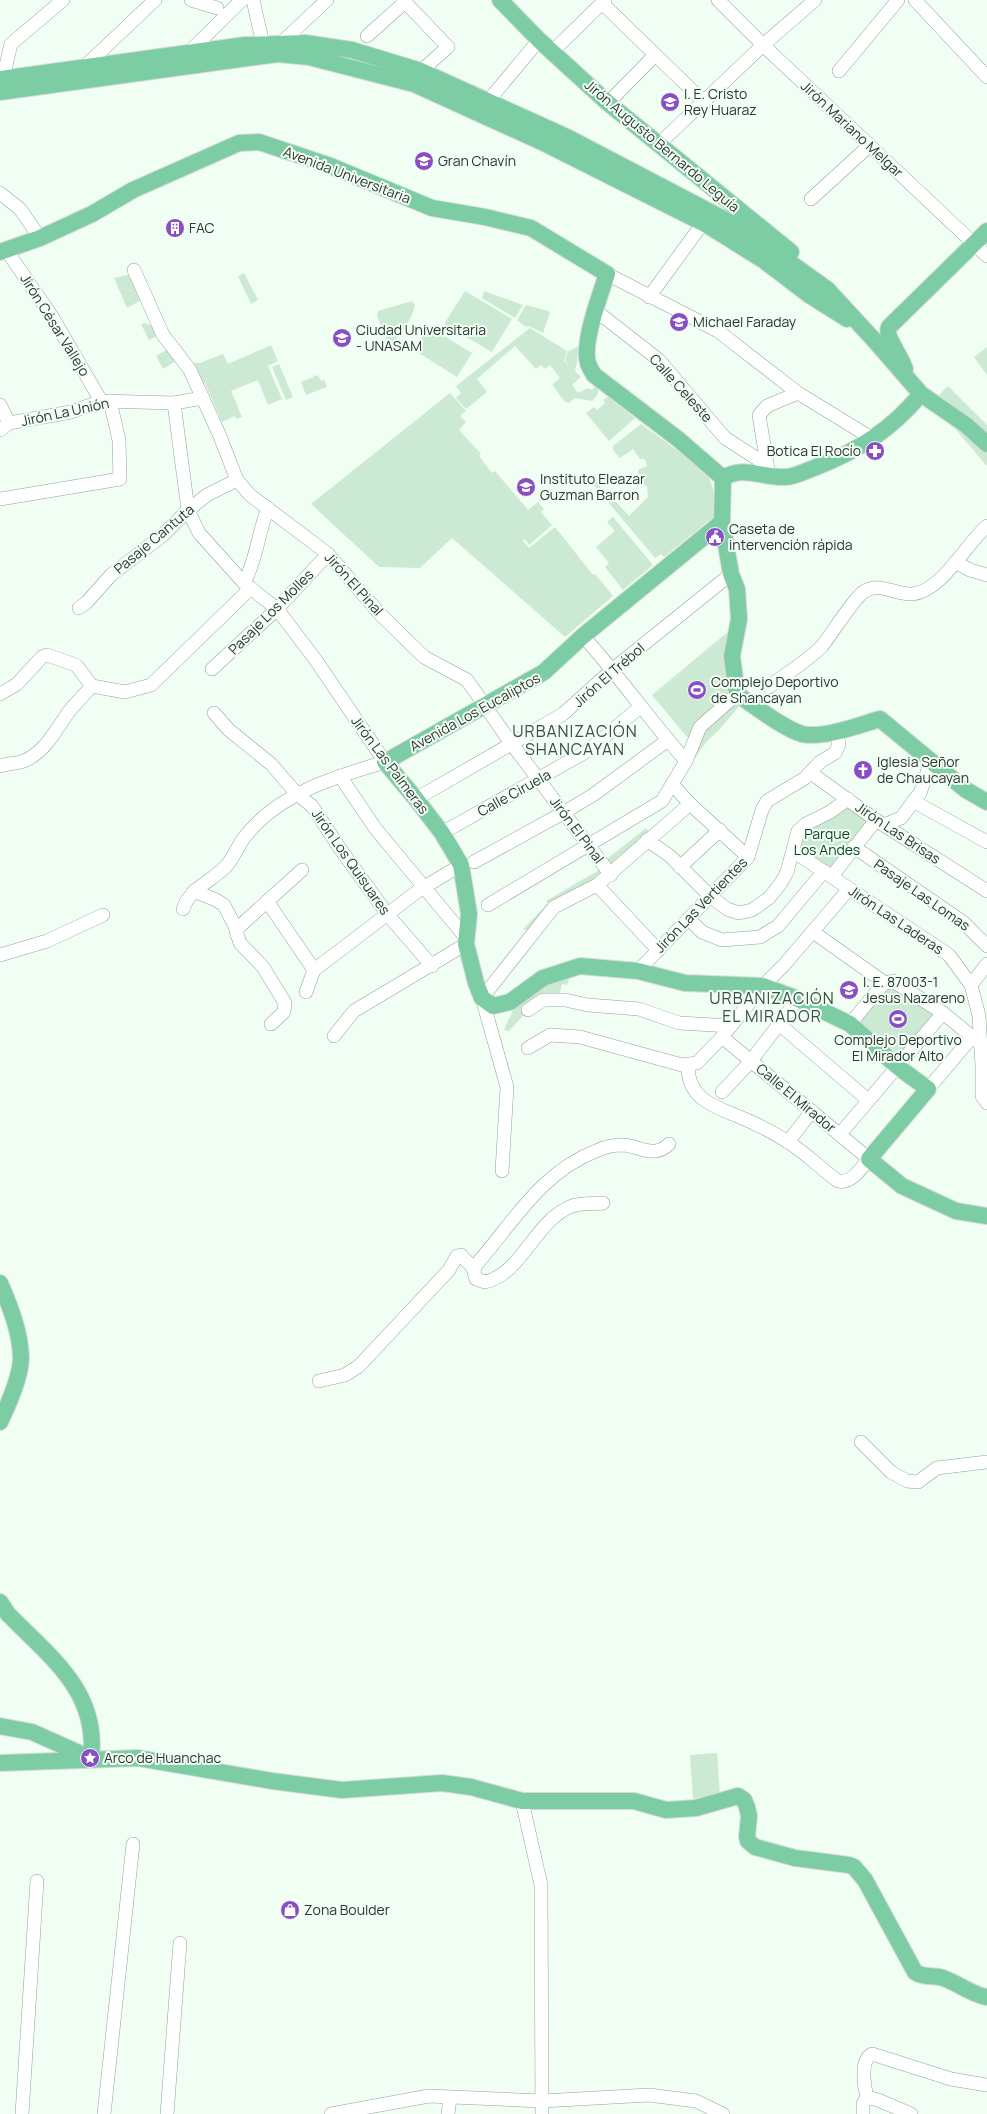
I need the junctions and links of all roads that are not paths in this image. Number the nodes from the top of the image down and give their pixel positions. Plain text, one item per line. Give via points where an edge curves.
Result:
1 (63, 0) edge
2 (155, 0) edge
3 (191, 0) edge
4 (242, 0) edge
5 (253, 0) edge
6 (327, 0) edge
7 (500, 0) edge
8 (720, 0) edge
9 (815, 0) edge
10 (898, 0) edge
11 (914, 0) edge
12 (404, 1) edge
13 (603, 2) edge
14 (218, 9) edge
15 (367, 36) dead end
16 (539, 40) junction
17 (763, 45) junction
18 (272, 49) junction
19 (552, 52) junction
20 (188, 53) junction
21 (655, 55) junction
22 (184, 68) junction
23 (421, 71) junction
24 (839, 71) dead end
25 (80, 76) junction
26 (987, 77) edge
27 (1, 85) edge
28 (489, 100) junction
29 (704, 102) junction
30 (608, 103) junction
31 (658, 145) junction
32 (869, 146) junction
33 (0, 192) edge
34 (811, 199) dead end
35 (705, 217) junction
36 (987, 231) edge
37 (40, 238) junction
38 (974, 243) junction
39 (4, 251) edge
40 (987, 256) edge
41 (134, 270) dead end
42 (607, 274) junction
43 (827, 289) junction
44 (649, 297) junction
45 (595, 310) junction
46 (856, 322) junction
47 (902, 373) junction
48 (798, 393) junction
49 (920, 394) junction
50 (203, 398) junction
51 (106, 401) junction
52 (174, 403) junction
53 (0, 405) edge
54 (4, 427) edge
55 (873, 439) junction
56 (987, 444) edge
57 (768, 470) junction
58 (724, 473) junction
59 (237, 480) junction
60 (0, 499) edge
61 (268, 508) junction
62 (188, 510) junction
63 (722, 522) junction
64 (987, 526) edge
65 (328, 554) junction
66 (955, 562) junction
67 (731, 574) junction
68 (987, 574) edge
69 (247, 585) junction
70 (79, 608) dead end
71 (277, 609) junction
72 (583, 636) junction
73 (212, 669) dead end
74 (613, 669) junction
75 (92, 686) junction
76 (769, 687) dead end
77 (0, 694) edge
78 (737, 694) junction
79 (486, 707) junction
80 (640, 707) junction
81 (214, 713) dead end
82 (836, 730) junction
83 (668, 740) junction
84 (511, 743) junction
85 (686, 761) junction
86 (931, 761) junction
87 (385, 762) junction
88 (0, 766) edge
89 (811, 774) junction
90 (340, 776) junction
91 (539, 780) junction
92 (672, 784) junction
93 (297, 794) junction
94 (416, 799) junction
95 (848, 799) junction
96 (914, 801) junction
97 (987, 802) edge
98 (690, 804) junction
99 (564, 813) junction
100 (880, 822) junction
101 (720, 830) junction
102 (442, 833) junction
103 (646, 840) junction
104 (987, 842) edge
105 (588, 846) junction
106 (854, 847) junction
107 (793, 852) junction
108 (748, 857) junction
109 (467, 864) junction
110 (680, 867) junction
111 (302, 870) dead end
112 (828, 874) junction
113 (611, 875) junction
114 (597, 886) junction
115 (424, 887) junction
116 (849, 889) junction
117 (194, 891) junction
118 (987, 891) edge
119 (712, 897) junction
120 (267, 901) junction
121 (488, 904) dead end
122 (183, 909) dead end
123 (103, 915) dead end
124 (388, 915) junction
125 (689, 919) junction
126 (237, 930) junction
127 (813, 932) junction
128 (466, 942) junction
129 (987, 946) edge
130 (658, 950) junction
131 (0, 955) edge
132 (987, 964) edge
133 (432, 966) junction
134 (314, 970) junction
135 (638, 970) junction
136 (885, 983) junction
137 (971, 985) junction
138 (763, 986) junction
139 (306, 992) dead end
140 (482, 998) junction
141 (798, 999) junction
142 (528, 1010) dead end
143 (943, 1013) junction
144 (271, 1024) dead end
145 (779, 1024) junction
146 (850, 1024) junction
147 (731, 1026) junction
148 (334, 1036) dead end
149 (722, 1037) junction
150 (976, 1040) junction
151 (528, 1048) dead end
152 (751, 1060) junction
153 (688, 1065) junction
154 (898, 1067) junction
155 (928, 1089) junction
156 (722, 1092) dead end
157 (868, 1100) junction
158 (987, 1103) edge
159 (812, 1111) junction
160 (840, 1134) junction
161 (788, 1142) junction
162 (669, 1144) dead end
163 (869, 1159) junction
164 (502, 1171) dead end
165 (603, 1203) dead end
166 (987, 1216) edge
167 (474, 1269) junction
168 (0, 1283) edge
169 (319, 1381) dead end
170 (0, 1422) edge
171 (861, 1442) dead end
172 (987, 1462) edge
173 (0, 1602) edge
174 (0, 1726) edge
175 (54, 1742) junction
176 (91, 1758) junction
177 (49, 1760) junction
178 (0, 1763) edge
179 (522, 1801) junction
180 (133, 1844) dead end
181 (37, 1881) dead end
182 (180, 1943) dead end
183 (987, 1997) edge
184 (987, 2085) edge
185 (867, 2097) junction
186 (450, 2098) junction
187 (542, 2107) edge
188 (22, 2114) edge
189 (104, 2114) edge
190 (166, 2114) edge
191 (331, 2114) edge
192 (448, 2114) edge
193 (723, 2114) edge
194 (863, 2114) edge
195 (909, 2114) edge

1 - 27 street via 11,44
2 - 25 street
3 - 14 street
4 - 14 street
5 - 18 street
6 - 18 street
7 - 16 main road, Jirón Augusto Bernardo Leguía
8 - 17 street, Jirón Mariano Melgar
9 - 17 street
10 - 24 street
11 - 26 street
12 - 15 street
12 - 23 street via 448,47
13 - 19 street
13 - 21 street
14 - 20 street
16 - 19 main road, Jirón Augusto Bernardo Leguía
16 - 28 street
17 - 29 street
17 - 32 street, Jirón Mariano Melgar
18 - 20 main road
18 - 22 main road
18 - 23 main road via 305,43 352,50
18 - 35 main road via 416,85
19 - 30 main road, Jirón Augusto Bernardo Leguía
20 - 22 street
20 - 25 main road
21 - 29 street
21 - 30 street
22 - 25 main road
23 - 28 main road
25 - 27 main road
28 - 35 main road via 567,137
29 - 31 street
30 - 31 main road, Jirón Augusto Bernardo Leguía
31 - 43 main road, Jirón Augusto Bernardo Leguía via 774,237
32 - 34 street
32 - 38 street, Jirón Mariano Melgar
33 - 37 street via 20,210
35 - 43 main road via 743,229
35 - 44 street
35 - 46 main road via 809,295 834,312
36 - 38 main road
37 - 39 main road, Avenida Universitaria
37 - 42 main road, Avenida Universitaria via 92,214 133,190 239,143 259,142 328,165 432,208 531,228
38 - 40 street, Jirón Mariano Melgar
38 - 47 main road via 889,327 888,337 902,357
39 - 51 street, Jirón César Vallejo via 53,318
41 - 50 street, Jirón El Pinal via 162,335 190,370
42 - 44 street
42 - 45 main road
43 - 46 main road
44 - 48 street via 718,331
45 - 57 street, Calle Celeste via 659,360 725,438
45 - 58 main road via 587,348 588,364 594,374
46 - 47 main road
47 - 49 main road
48 - 55 street
48 - 57 street via 767,406 759,415
49 - 55 main road via 906,412
49 - 56 main road via 966,425
50 - 52 street, Jirón La Unión
50 - 59 street, Jirón El Pinal
51 - 52 street, Jirón La Unión
51 - 54 street, Jirón La Unión via 71,412
51 - 60 street, Jirón César Vallejo via 119,440 120,479
52 - 62 street, Jirón Las Palmeras
53 - 54 street
55 - 57 main road via 829,462 786,477
57 - 58 main road
58 - 63 main road
59 - 61 street, Jirón El Pinal via 250,496
59 - 62 street, Pasaje Cantuta via 207,495
61 - 65 street, Jirón El Pinal
61 - 69 street via 261,526
62 - 69 street, Jirón Las Palmeras via 199,533
62 - 70 street, Pasaje Cantuta via 163,535 111,575
63 - 67 main road
63 - 72 main road, Avenida Los Eucaliptos
64 - 66 street
65 - 71 street, Pasaje Los Molles
65 - 79 street, Jirón El Pinal via 385,620 424,657 467,680
66 - 68 street via 970,570
66 - 76 street via 929,587 913,594 895,593 883,587 864,591 821,647
67 - 74 street, Jirón El Trébol
67 - 78 main road via 737,589 739,619 732,656
69 - 71 street, Jirón Las Palmeras
69 - 75 street via 151,685 125,692
71 - 73 street, Pasaje Los Molles
71 - 87 street, Jirón Las Palmeras via 315,659
72 - 74 street
72 - 79 main road, Avenida Los Eucaliptos via 544,672
74 - 80 street
74 - 84 street, Jirón El Trébol via 563,714
75 - 77 street via 76,665 47,655 42,657 17,684
75 - 88 street via 71,709 48,742 34,755 24,761
78 - 82 main road via 802,734 824,734
78 - 85 street via 700,727
79 - 84 street, Jirón El Pinal
79 - 87 main road, Avenida Los Eucaliptos
80 - 83 street
80 - 91 street, Calle Ciruela via 589,750
81 - 93 street, Jirón Los Quisuares via 229,730 271,764
82 - 86 main road via 880,720
82 - 89 street, Jirón Las Vertientes via 838,748 820,762
83 - 85 street
83 - 99 street
84 - 91 street, Jirón El Pinal
84 - 94 street, Jirón El Trébol
85 - 92 street
86 - 96 street via 920,793
86 - 97 main road via 966,790
87 - 90 street, Avenida Los Eucaliptos
87 - 94 main road, Jirón Las Palmeras
89 - 95 street, Jirón Las Brisas
89 - 108 street, Jirón Las Vertientes via 767,801
90 - 93 street, Avenida Los Eucaliptos
90 - 115 street via 375,828
91 - 99 street, Jirón El Pinal
91 - 102 street, Calle Ciruela
92 - 98 street
92 - 105 street via 662,801
93 - 117 street, Avenida Los Eucaliptos via 264,818 244,837 228,865
93 - 124 street, Jirón Los Quisuares via 312,806
94 - 102 main road, Jirón Las Palmeras
95 - 100 street, Jirón Las Brisas
95 - 107 street via 798,831
96 - 100 street via 901,818
96 - 104 street
98 - 101 street
98 - 103 street
99 - 105 street, Jirón El Pinal
99 - 109 street
100 - 106 street
100 - 118 street, Jirón Las Brisas
101 - 108 street
101 - 110 street
102 - 109 main road, Jirón Las Palmeras
103 - 110 street via 670,856
103 - 113 street
105 - 113 street, Jirón El Pinal
105 - 121 street
106 - 112 street
106 - 129 street, Pasaje Las Lomas via 963,922
107 - 112 street, Jirón Las Laderas
107 - 119 street via 781,883 769,898 752,910 739,913 727,909
108 - 119 street, Jirón Las Vertientes
109 - 115 street
109 - 128 main road, Jirón Las Palmeras via 469,914
110 - 119 street
111 - 120 street
112 - 116 street, Jirón Las Laderas
112 - 125 street via 778,926 760,937 722,940 702,932
113 - 114 street
114 - 130 street
114 - 140 street via 554,907
115 - 124 street
115 - 128 street
116 - 127 street
116 - 137 street, Jirón Las Laderas via 949,956
117 - 122 street, Avenida Los Eucaliptos
117 - 126 street via 224,905
119 - 125 street, Jirón Las Vertientes
120 - 126 street
120 - 134 street
123 - 131 street via 47,941
124 - 133 street, Jirón Los Quisuares
124 - 134 street
125 - 130 street, Jirón Las Vertientes
126 - 144 street via 236,936 240,943 263,967 285,1003 284,1012
127 - 136 street
127 - 138 street
128 - 133 street
128 - 140 main road, Jirón Las Palmeras
130 - 135 street, Jirón Las Vertientes
132 - 137 street
133 - 148 street via 354,1011
134 - 139 street
135 - 138 main road via 685,983
135 - 140 main road via 580,966 542,978 510,1002 493,1006
136 - 143 street via 894,981
136 - 146 street
137 - 150 street, Jirón Las Laderas via 978,1016
138 - 141 main road
138 - 147 street
140 - 164 street, Jirón Las Palmeras via 507,1087
141 - 145 street
141 - 146 main road
142 - 147 street via 544,1000 565,1000 588,1005 639,1009 679,1023
143 - 150 street
143 - 154 street
145 - 152 street
145 - 157 street
146 - 154 main road
147 - 149 street
149 - 152 street, Calle El Mirador
149 - 153 street via 697,1063
150 - 155 street
150 - 158 street, Jirón Las Laderas via 982,1096
151 - 153 street via 550,1035 580,1037 682,1066
152 - 156 street
152 - 159 street, Calle El Mirador
153 - 161 street via 690,1081 696,1092 712,1107 742,1118
154 - 155 main road
154 - 157 street
155 - 163 main road
157 - 160 street
159 - 160 street, Calle El Mirador
159 - 161 street
160 - 163 street, Calle El Mirador
161 - 163 street via 838,1182 844,1182 855,1175
162 - 167 street via 654,1152 630,1146 609,1147 586,1155 570,1165 541,1186
163 - 166 main road via 902,1186 956,1211
165 - 167 street via 574,1206 555,1216 497,1278 485,1282 478,1281 474,1276
167 - 169 street via 461,1255 457,1256 449,1270 359,1366 345,1375
168 - 170 main road via 14,1316 21,1358 12,1398
171 - 172 street via 891,1472 907,1482 918,1482 938,1468
173 - 176 main road via 8,1614 68,1674 83,1700 92,1727
174 - 175 main road via 32,1732
175 - 176 main road
175 - 177 main road via 57,1749
176 - 177 main road
176 - 179 main road via 138,1758 342,1790 442,1783 471,1787
177 - 178 main road
179 - 183 main road via 634,1802 666,1810 696,1808 738,1796 744,1800 748,1811 747,1837 751,1845 795,1858 854,1867 865,1880 915,1972 920,1975 942,1977
179 - 187 street via 541,1885
180 - 189 street
181 - 188 street
182 - 190 street
184 - 185 street via 951,2079 872,2054 867,2056 865,2062 864,2088
185 - 194 street via 863,2104
185 - 195 street
186 - 187 street
186 - 191 street via 429,2096
186 - 192 street
187 - 193 street via 649,2096 696,2101

